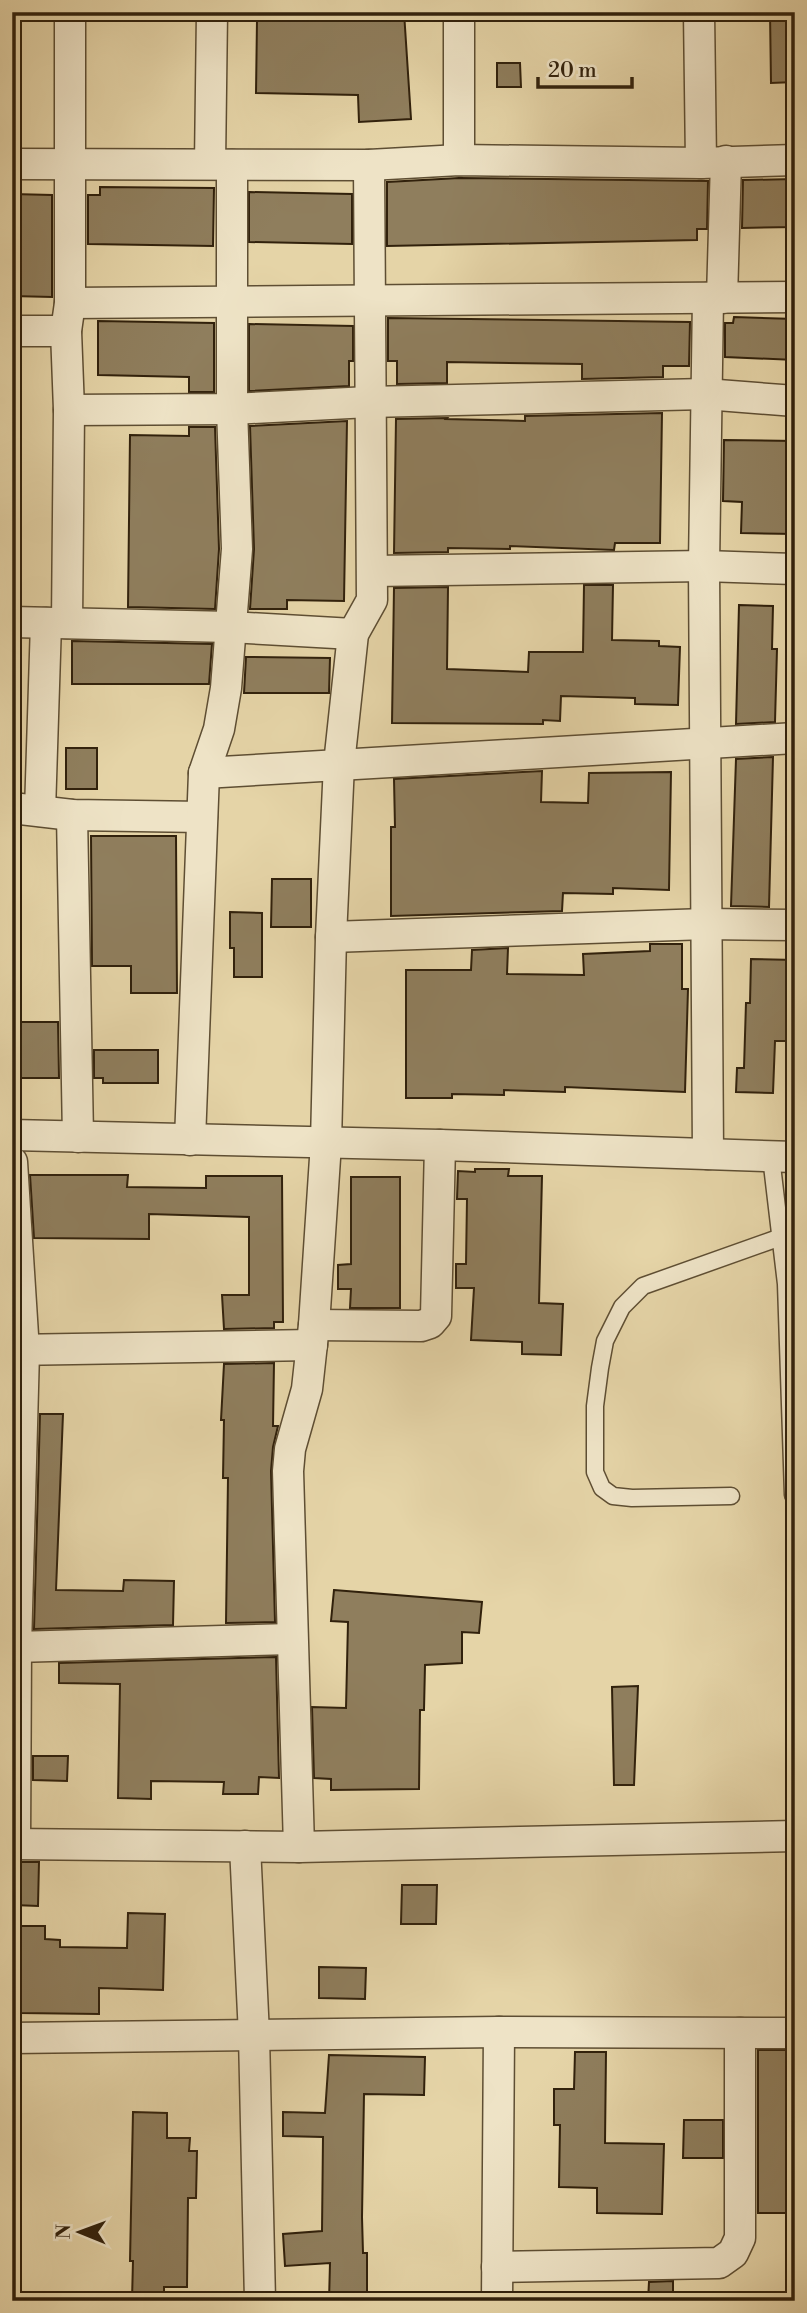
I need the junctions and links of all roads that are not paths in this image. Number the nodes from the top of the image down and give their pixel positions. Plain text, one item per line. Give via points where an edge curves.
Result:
1 (71, 12) edge
2 (212, 12) edge
3 (459, 12) edge
4 (699, 12) edge
5 (459, 160) junction
6 (795, 160) edge
7 (714, 162) junction
8 (68, 163) junction
9 (12, 164) edge
10 (221, 165) junction
11 (369, 165) junction
12 (795, 297) edge
13 (715, 298) junction
14 (369, 302) junction
15 (234, 303) junction
16 (68, 317) junction
17 (12, 331) edge
18 (705, 394) junction
19 (795, 401) edge
20 (369, 402) junction
21 (232, 409) junction
22 (69, 410) junction
23 (704, 566) junction
24 (795, 569) edge
25 (373, 571) junction
26 (12, 622) edge
27 (56, 623) junction
28 (230, 627) junction
29 (353, 634) junction
30 (795, 738) edge
31 (705, 743) junction
32 (338, 764) junction
33 (204, 773) junction
34 (26, 810) edge
35 (72, 815) junction
36 (202, 817) junction
37 (706, 924) junction
38 (795, 925) edge
39 (331, 937) junction
40 (12, 1135) edge
41 (78, 1137) junction
42 (190, 1140) junction
43 (326, 1143) junction
44 (440, 1145) junction
45 (708, 1154) junction
46 (783, 1157) edge
47 (12, 1162) edge
48 (781, 1237) junction
49 (313, 1335) junction
50 (18, 1351) edge
51 (793, 1495) dead end
52 (731, 1496) dead end
53 (291, 1639) junction
54 (16, 1647) junction
55 (795, 1836) edge
56 (14, 1844) edge
57 (245, 1846) junction
58 (299, 1847) junction
59 (499, 2032) junction
60 (740, 2033) junction
61 (795, 2033) edge
62 (254, 2035) junction
63 (12, 2038) edge
64 (497, 2267) junction
65 (260, 2301) edge
66 (497, 2301) edge

1 - 8 street
2 - 10 street
3 - 5 street
4 - 7 street
5 - 7 street
5 - 11 street
6 - 7 street
7 - 13 street
8 - 9 street
8 - 10 street
8 - 16 street
10 - 11 street
10 - 15 street
11 - 14 street
12 - 13 street
13 - 14 street
13 - 18 street
14 - 15 street
14 - 20 street
15 - 16 street
15 - 21 street
16 - 17 street
16 - 22 street
18 - 19 street
18 - 20 street
18 - 23 street
20 - 21 street
20 - 25 street
21 - 22 street
21 - 28 street via 237,549
22 - 27 street
23 - 24 street
23 - 25 street
23 - 31 street
25 - 29 street via 372,600
26 - 27 street
27 - 28 street
27 - 34 street
28 - 29 street
28 - 33 street via 219,729
29 - 32 street
30 - 31 street
31 - 32 street
31 - 37 street
32 - 33 street
32 - 39 street
33 - 36 street
34 - 35 street
35 - 36 street
35 - 41 street
36 - 42 street
37 - 38 street
37 - 39 street
37 - 45 street
39 - 43 street
40 - 41 street
41 - 42 street
42 - 43 street
43 - 44 street
43 - 49 street
44 - 45 street
44 - 49 street via 436,1316 421,1326
45 - 46 street
46 - 48 lane
47 - 50 street
48 - 51 lane
48 - 52 lane via 643,1286 622,1307 606,1341 600,1368 595,1472 602,1488 613,1496 632,1498
49 - 50 street
49 - 53 street via 307,1389 288,1471
50 - 54 street
53 - 54 street
53 - 58 street
54 - 56 street
55 - 58 street
56 - 57 street
57 - 58 street
57 - 62 street
59 - 60 street
59 - 62 street
59 - 64 street
60 - 61 street
60 - 64 street via 740,2238 733,2253 719,2263
62 - 63 street
62 - 65 street
64 - 66 street

